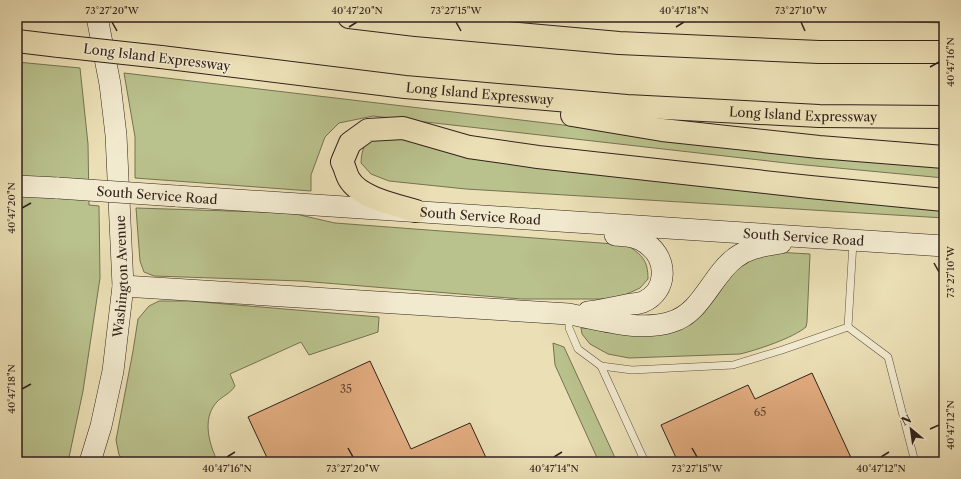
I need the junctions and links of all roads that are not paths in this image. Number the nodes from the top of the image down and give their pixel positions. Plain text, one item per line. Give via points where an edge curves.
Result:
1 (98, 17) edge
2 (349, 17) edge
3 (17, 41) edge
4 (944, 52) edge
5 (405, 87) junction
6 (944, 117) edge
7 (944, 157) edge
8 (17, 186) edge
9 (944, 200) edge
10 (416, 211) junction
11 (494, 217) junction
12 (814, 238) junction
13 (854, 240) junction
14 (944, 246) edge
15 (122, 286) junction
16 (569, 314) junction
17 (848, 327) junction
18 (601, 366) junction
19 (90, 462) edge
20 (645, 462) edge
21 (915, 462) edge

1 - 15 main road, Washington Avenue via 116,135
2 - 4 highway via 619,43 819,52
3 - 5 highway, Long Island Expressway, bridge
5 - 6 highway, Long Island Expressway via 627,106 819,116
5 - 7 highway via 662,130
8 - 10 main road, South Service Road, bridge
9 - 10 highway via 538,157 469,147 403,128 368,130 350,143 342,162 350,180 360,191
10 - 11 main road, South Service Road
11 - 12 main road, South Service Road
11 - 16 main road via 638,238 648,244 655,253 663,274 662,284 643,302
12 - 13 main road, South Service Road
12 - 16 main road via 755,247 745,252 727,265 692,309 672,322 631,325
13 - 14 main road, South Service Road
13 - 17 lane
15 - 16 main road
15 - 19 main road, Washington Avenue via 113,371
16 - 18 lane via 569,328 578,349
17 - 18 lane via 733,365 632,370
17 - 21 lane via 888,357
18 - 20 lane

